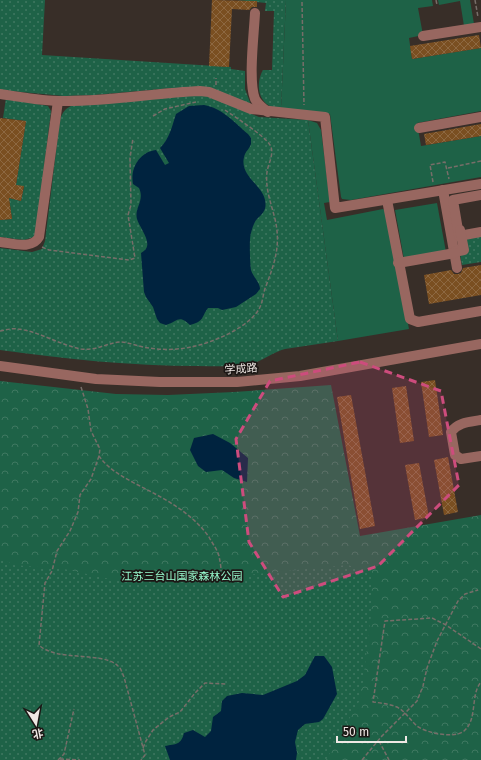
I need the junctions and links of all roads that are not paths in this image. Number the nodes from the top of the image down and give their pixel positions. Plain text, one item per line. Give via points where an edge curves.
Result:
1 (255, 13) dead end
2 (480, 27) edge
3 (423, 36) dead end
4 (0, 94) edge
5 (58, 101) junction
6 (268, 112) junction
7 (481, 117) edge
8 (419, 128) dead end
9 (481, 184) edge
10 (443, 190) junction
11 (481, 195) edge
12 (387, 200) junction
13 (447, 209) junction
14 (481, 232) edge
15 (462, 235) junction
16 (0, 242) edge
17 (455, 252) junction
18 (398, 263) junction
19 (457, 268) dead end
20 (481, 311) edge
21 (481, 344) edge
22 (0, 366) edge
23 (481, 420) edge
24 (481, 456) edge

1 - 6 street via 253,89 258,104
2 - 3 street
4 - 5 street
5 - 6 street via 122,99 200,91
5 - 16 street via 39,237 28,245
6 - 12 street via 325,117 335,208
7 - 8 street
9 - 10 street
10 - 12 street
10 - 13 street
11 - 13 street via 453,200
12 - 18 street
13 - 15 street via 460,236
13 - 17 street
14 - 15 street
15 - 17 street via 464,250
17 - 18 street
17 - 19 street
18 - 20 street via 408,314 413,321
21 - 22 street, 学成路 via 300,376 236,382 96,379
23 - 24 street via 460,424 451,432 455,455 461,458

